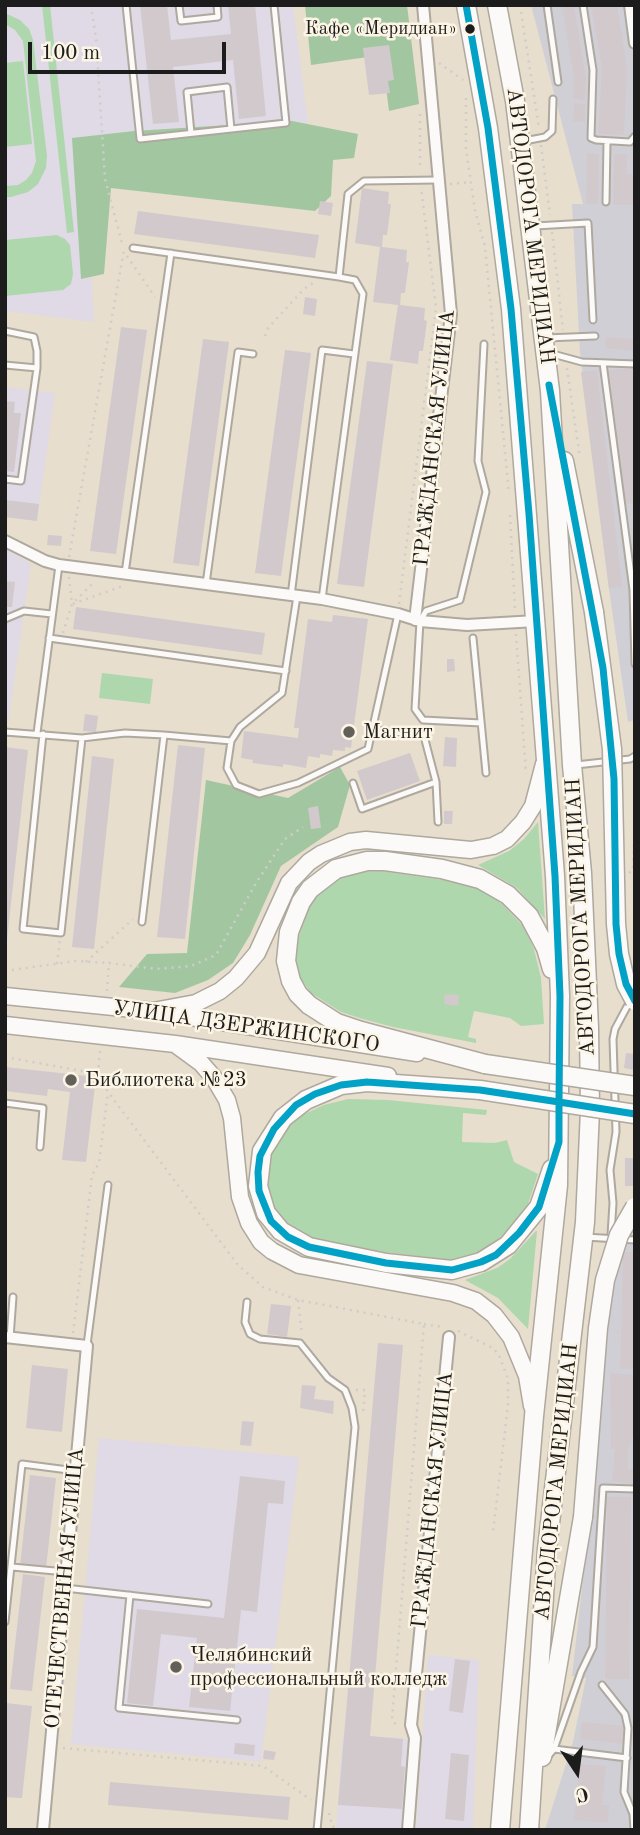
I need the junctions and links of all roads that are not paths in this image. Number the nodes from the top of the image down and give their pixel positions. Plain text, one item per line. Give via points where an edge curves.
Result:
1 (126, 5) edge
2 (179, 5) edge
3 (217, 5) edge
4 (274, 5) edge
5 (423, 5) edge
6 (466, 5) edge
7 (497, 5) edge
8 (547, 5) edge
9 (583, 5) edge
10 (630, 5) edge
11 (634, 28) edge
12 (635, 43) edge
13 (558, 82) dead end
14 (553, 99) dead end
15 (231, 129) junction
16 (191, 133) junction
17 (635, 136) edge
18 (607, 141) junction
19 (521, 142) junction
20 (439, 180) junction
21 (606, 202) dead end
22 (532, 226) junction
23 (133, 248) dead end
24 (171, 253) junction
25 (340, 277) junction
26 (593, 320) dead end
27 (5, 331) edge
28 (595, 336) dead end
29 (484, 344) dead end
30 (545, 345) junction
31 (253, 354) dead end
32 (354, 354) junction
33 (603, 363) junction
34 (635, 364) edge
35 (5, 365) edge
36 (37, 368) junction
37 (550, 391) junction
38 (5, 479) edge
39 (5, 541) edge
40 (64, 565) junction
41 (125, 573) junction
42 (206, 584) junction
43 (294, 596) junction
44 (322, 600) junction
45 (52, 614) junction
46 (398, 614) junction
47 (5, 619) edge
48 (417, 621) junction
49 (536, 621) junction
50 (49, 638) junction
51 (473, 638) dead end
52 (635, 664) edge
53 (286, 671) junction
54 (481, 723) junction
55 (372, 729) junction
56 (5, 732) edge
57 (40, 734) junction
58 (164, 735) junction
59 (82, 738) junction
60 (231, 741) junction
61 (546, 755) junction
62 (635, 756) edge
63 (572, 765) junction
64 (486, 773) dead end
65 (436, 782) junction
66 (352, 783) dead end
67 (438, 822) dead end
68 (142, 922) dead end
69 (635, 992) edge
70 (5, 996) edge
71 (560, 996) junction
72 (635, 1002) edge
73 (153, 1011) junction
74 (5, 1026) edge
75 (175, 1044) junction
76 (485, 1064) junction
77 (635, 1086) edge
78 (480, 1090) junction
79 (5, 1103) edge
80 (635, 1114) edge
81 (559, 1142) junction
82 (40, 1147) dead end
83 (107, 1185) dead end
84 (635, 1207) edge
85 (584, 1237) junction
86 (611, 1238) junction
87 (635, 1240) edge
88 (13, 1297) dead end
89 (247, 1302) dead end
90 (449, 1337) dead end
91 (7, 1339) edge
92 (87, 1346) junction
93 (534, 1416) junction
94 (76, 1471) junction
95 (635, 1489) edge
96 (5, 1536) edge
97 (13, 1537) junction
98 (12, 1567) junction
99 (66, 1572) junction
100 (65, 1588) junction
101 (130, 1595) junction
102 (208, 1604) dead end
103 (5, 1622) edge
104 (602, 1685) dead end
105 (237, 1720) dead end
106 (554, 1749) junction
107 (627, 1758) junction
108 (541, 1764) junction
109 (43, 1830) edge
110 (317, 1830) edge
111 (408, 1830) edge
112 (500, 1830) edge
113 (530, 1830) edge
114 (634, 1830) edge

1 - 16 lane via 140,139
2 - 3 lane via 181,21 218,17
4 - 15 lane via 286,122
5 - 20 street, ГРАЖДАНСКАЯ УЛИЦА
6 - 49 main road, АВТОДОРОГА МЕРИДИАН via 512,309
7 - 19 main road, АВТОДОРОГА МЕРИДИАН
8 - 13 lane
9 - 18 lane via 593,70 591,138
10 - 11 street
11 - 12 street
14 - 19 lane via 552,131
15 - 16 lane
15 - 16 lane via 227,87 187,92
17 - 18 lane via 630,142
18 - 21 lane
19 - 22 main road, АВТОДОРОГА МЕРИДИАН
20 - 25 lane via 364,181 348,194
20 - 48 street, ГРАЖДАНСКАЯ УЛИЦА via 450,326
22 - 26 lane via 588,223
22 - 30 main road, АВТОДОРОГА МЕРИДИАН
23 - 24 lane
24 - 25 lane
24 - 41 lane
25 - 32 lane via 355,280 363,294
27 - 36 lane via 34,337
28 - 30 lane via 564,337
29 - 48 lane via 478,461 486,492 460,600 426,611
30 - 33 lane via 566,358
30 - 37 main road, АВТОДОРОГА МЕРИДИАН
31 - 42 lane via 238,352
32 - 43 lane via 322,350
32 - 44 lane
33 - 34 lane
33 - 52 lane via 633,590
35 - 36 lane
36 - 38 lane via 21,481
37 - 63 main road, АВТОДОРОГА МЕРИДИАН
37 - 72 main road, bridge via 594,612 612,749 619,954
39 - 40 street
40 - 41 street
40 - 45 lane
41 - 42 street
42 - 43 street
43 - 44 street
43 - 53 lane
44 - 46 street
45 - 47 lane via 24,611
45 - 50 lane
46 - 48 street
46 - 55 lane
48 - 49 street via 467,625
48 - 54 lane via 415,709 423,720
49 - 61 main road, АВТОДОРОГА МЕРИДИАН
50 - 53 lane
50 - 57 lane
51 - 54 lane
53 - 60 lane via 282,694 240,727
54 - 64 lane
55 - 60 lane via 368,749 298,783 259,794 236,785 227,768
55 - 65 lane via 424,736
56 - 57 lane
57 - 59 lane
57 - 59 lane via 23,929 61,933
58 - 59 lane
58 - 60 lane
58 - 68 lane
61 - 71 main road, АВТОДОРОГА МЕРИДИАН
61 - 73 main road via 533,806 507,839 471,850 366,840 320,854 289,883 257,953 236,978 196,1003
62 - 63 lane
63 - 85 main road, АВТОДОРОГА МЕРИДИАН via 589,1028
65 - 66 lane via 362,808
65 - 67 lane
69 - 86 lane via 613,1039 617,1132 610,1170
70 - 73 main road, УЛИЦА ДЗЕРЖИНСКОГО
71 - 76 main road via 534,923 508,895 480,879 384,861 350,864 322,877 301,902 289,932 286,961 298,994 337,1023
71 - 81 main road, АВТОДОРОГА МЕРИДИАН
73 - 76 main road, УЛИЦА ДЗЕРЖИНСКОГО
74 - 75 main road, УЛИЦА ДЗЕРЖИНСКОГО
75 - 78 main road, УЛИЦА ДЗЕРЖИНСКОГО
75 - 93 main road via 201,1063 227,1100 240,1197 261,1242 299,1265 476,1301 511,1338 527,1376
76 - 77 main road, bridge
78 - 80 main road, bridge
78 - 81 main road via 367,1082 341,1085 306,1100 283,1118 262,1151 258,1186 266,1213 288,1237 309,1247 436,1270 466,1267 496,1255 539,1207
79 - 82 lane via 43,1108
81 - 93 main road, АВТОДОРОГА МЕРИДИАН
83 - 92 lane
84 - 108 main road, bridge via 619,1235 605,1280 583,1517
85 - 86 lane
85 - 113 main road, АВТОДОРОГА МЕРИДИАН via 547,1549
86 - 87 lane
88 - 91 lane
89 - 110 lane via 245,1322 250,1334 300,1343 328,1378 345,1390 355,1427
90 - 111 street, ГРАЖДАНСКАЯ УЛИЦА via 411,1725 415,1738
91 - 92 street
92 - 94 street, ОТЕЧЕСТВЕННАЯ УЛИЦА
93 - 112 main road, АВТОДОРОГА МЕРИДИАН
94 - 97 lane via 22,1464
94 - 99 street, ОТЕЧЕСТВЕННАЯ УЛИЦА
95 - 106 lane via 603,1488 593,1647
96 - 97 lane
97 - 98 lane
98 - 99 lane
98 - 103 lane
99 - 100 street, ОТЕЧЕСТВЕННАЯ УЛИЦА
100 - 101 lane
100 - 109 street, ОТЕЧЕСТВЕННАЯ УЛИЦА
101 - 102 lane
101 - 105 lane via 119,1708
104 - 107 lane via 625,1714
106 - 107 lane
106 - 108 lane
107 - 114 lane via 624,1792
108 - 113 main road

